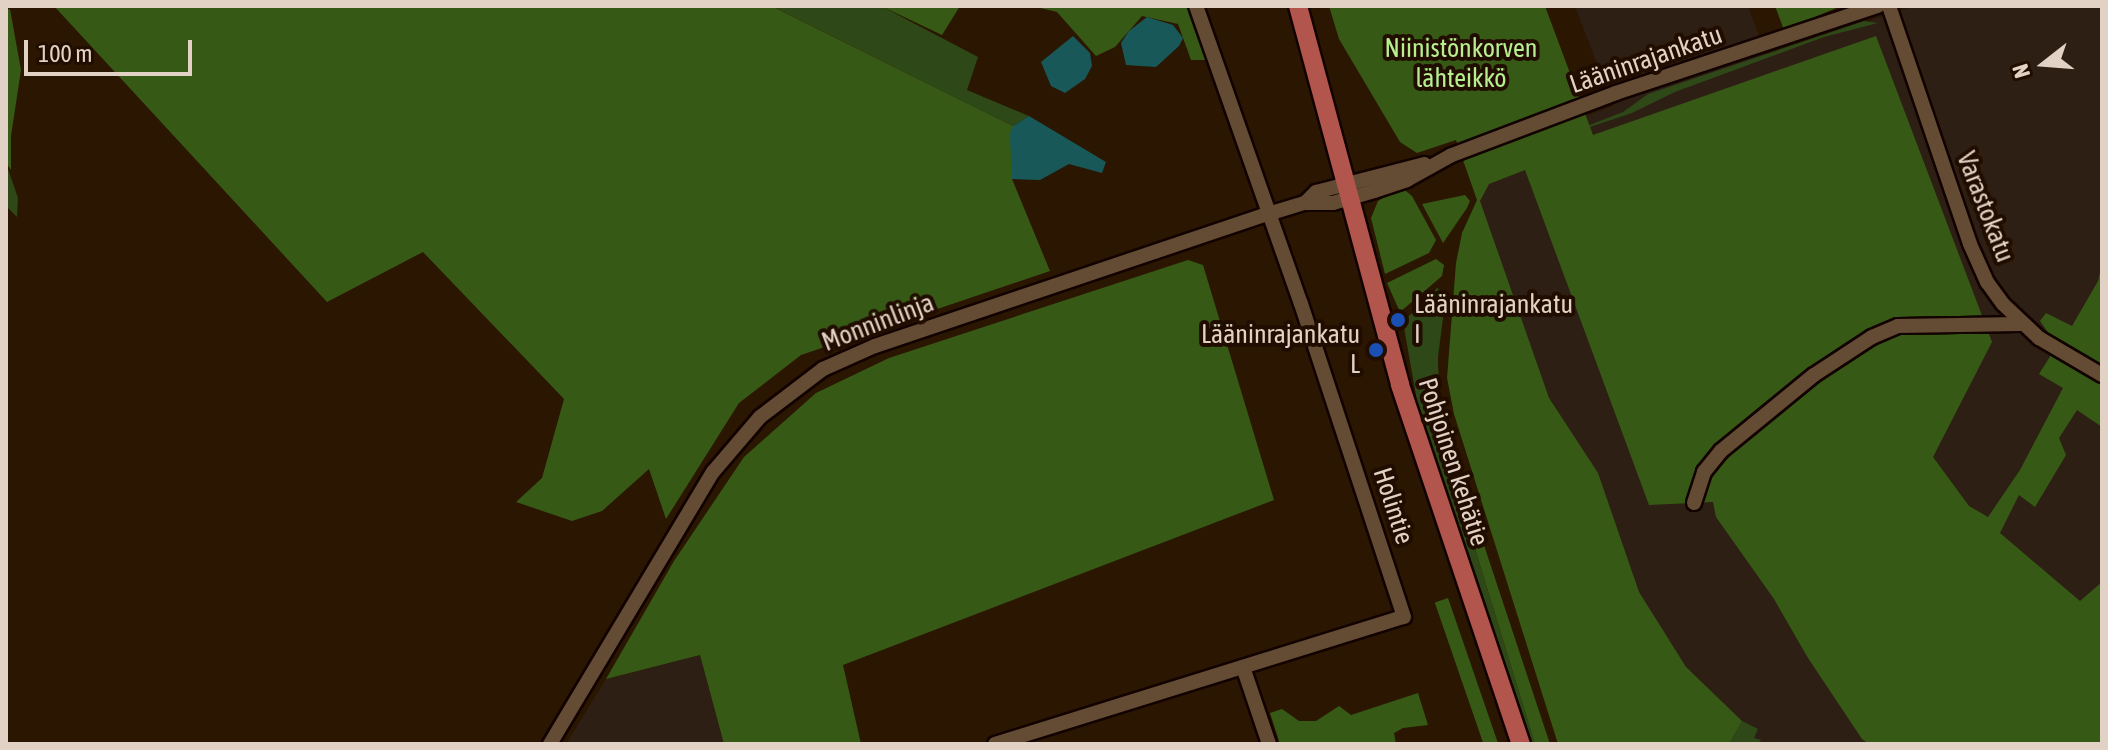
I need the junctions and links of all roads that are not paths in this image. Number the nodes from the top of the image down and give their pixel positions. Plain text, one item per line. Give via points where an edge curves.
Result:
1 (1196, 6) edge
2 (1298, 6) edge
3 (1878, 6) edge
4 (1889, 6) edge
5 (1346, 192) junction
6 (1268, 214) junction
7 (2021, 324) junction
8 (2102, 375) edge
9 (1694, 503) dead end
10 (1243, 667) junction
11 (550, 744) edge
12 (995, 744) edge
13 (1269, 744) edge
14 (1521, 744) edge

1 - 6 street, Holintie
2 - 5 main road, Pohjoinen kehätie
3 - 5 street, Lääninrajankatu via 1616,93 1431,163 1402,167
4 - 7 street, Varastokatu via 1978,265
5 - 6 street, Monninlinja via 1316,192 1305,203
5 - 14 main road, Pohjoinen kehätie via 1419,447
6 - 10 street, Holintie via 1404,617
6 - 11 street, Monninlinja via 875,346 800,384 760,417 713,472
7 - 8 street, Varastokatu
7 - 9 street via 1898,326 1872,337 1814,375 1721,451 1704,472
10 - 12 street, Holintie
10 - 13 street

